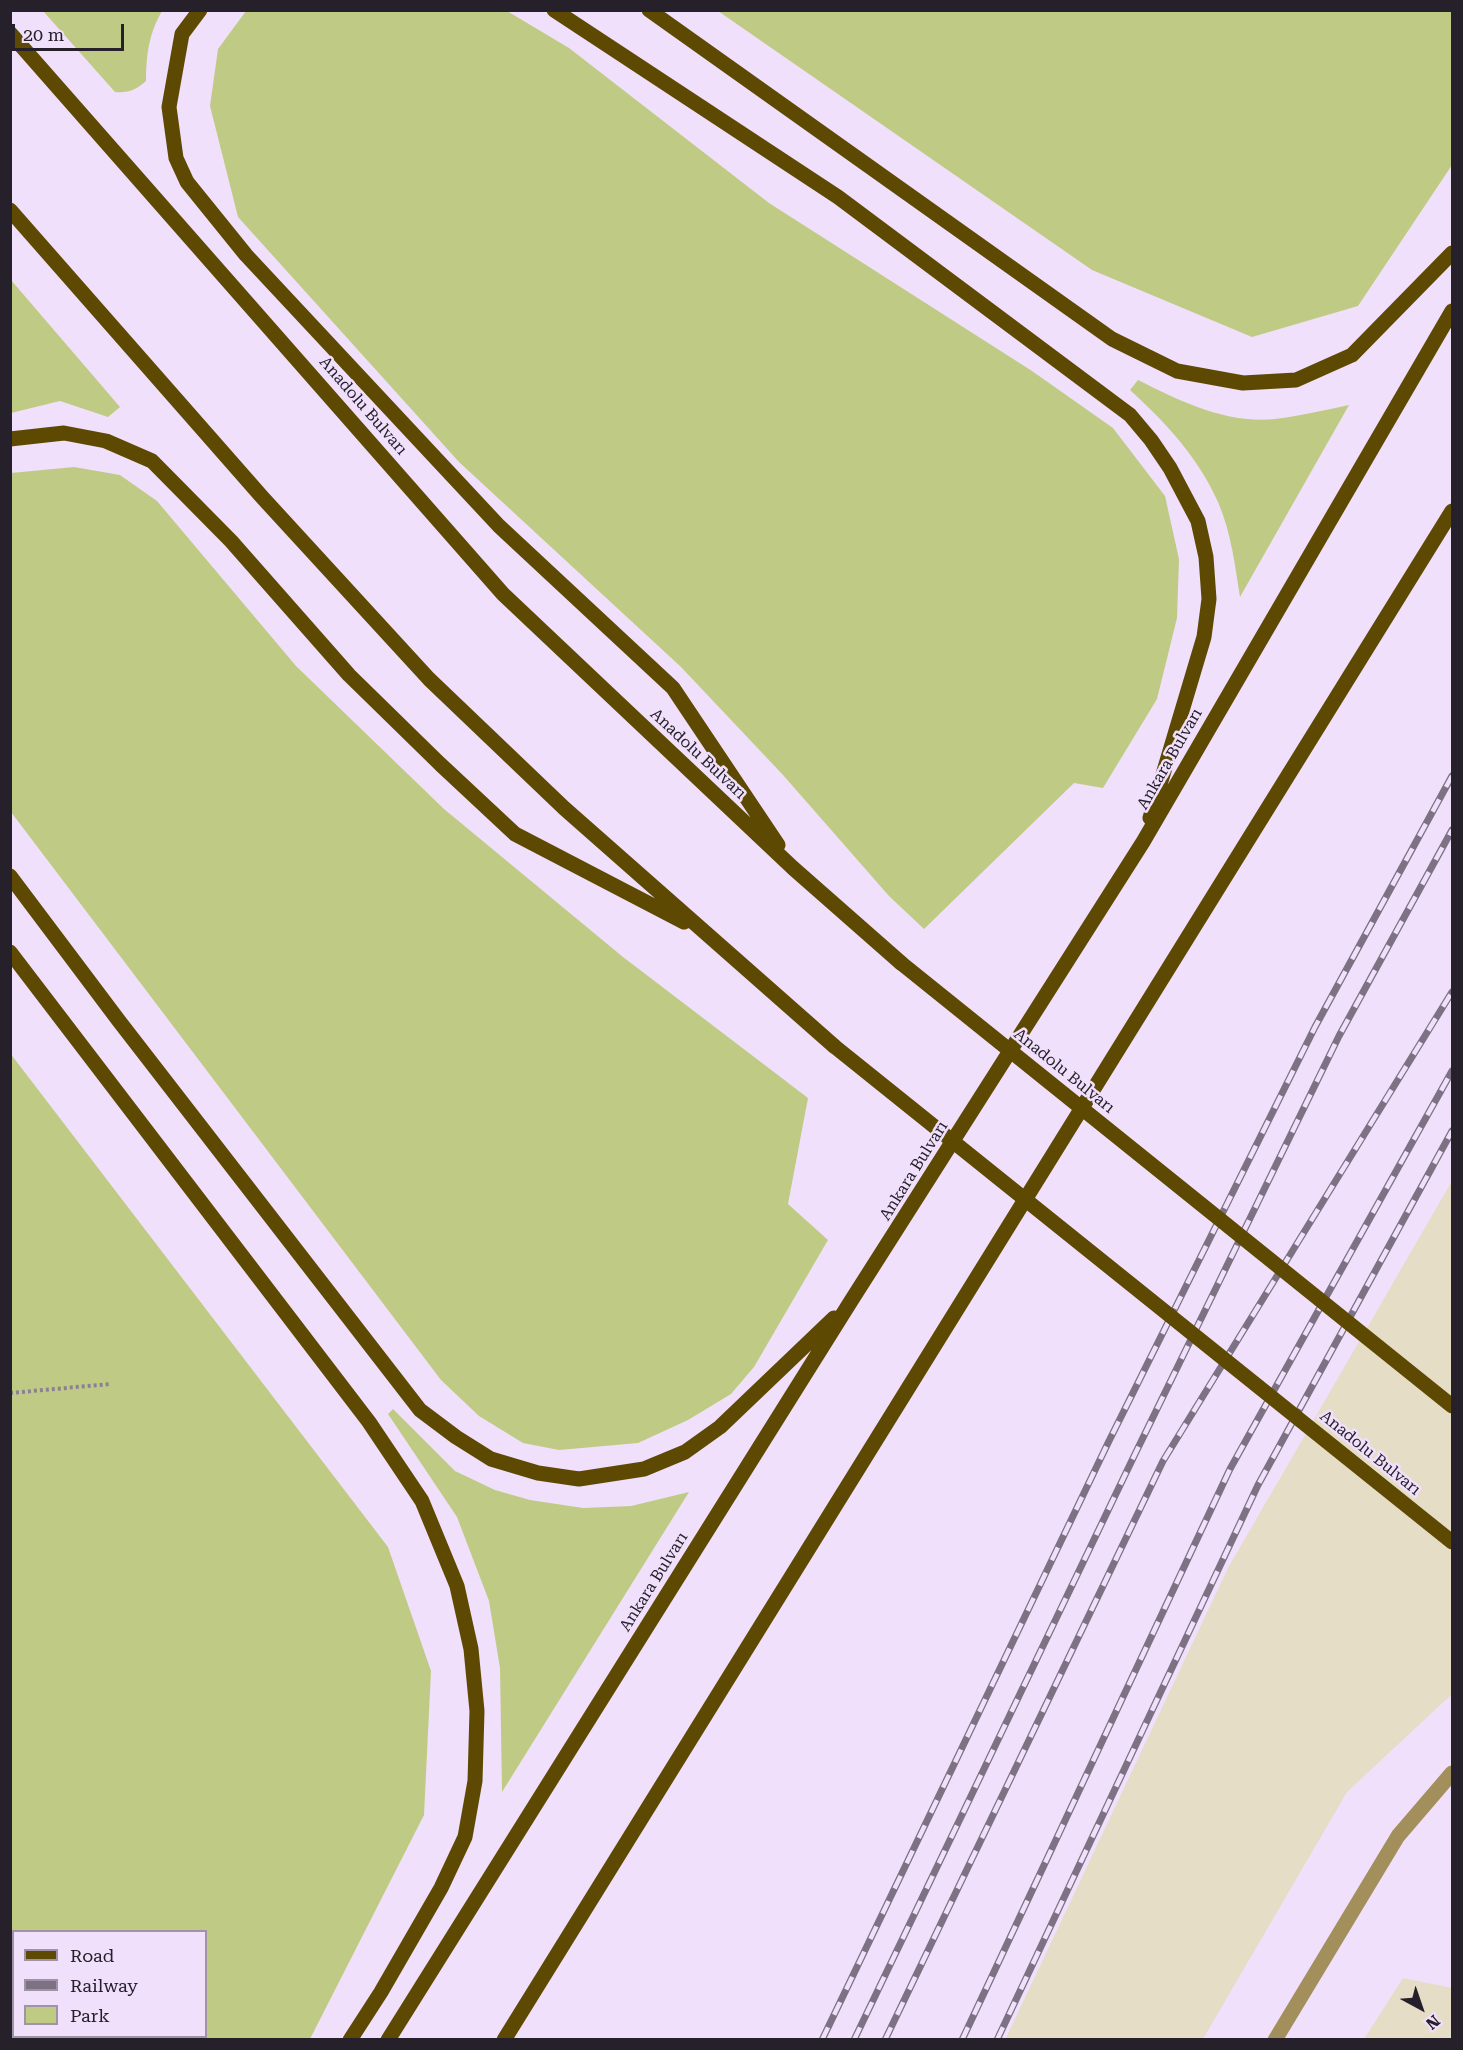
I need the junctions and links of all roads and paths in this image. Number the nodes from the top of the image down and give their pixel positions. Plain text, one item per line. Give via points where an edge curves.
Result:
1 (200, 10) edge
2 (554, 10) edge
3 (649, 10) edge
4 (10, 33) edge
5 (10, 210) edge
6 (1452, 253) edge
7 (1452, 311) edge
8 (10, 439) edge
9 (1452, 511) edge
10 (1143, 842) junction
11 (793, 868) junction
12 (10, 876) edge
13 (705, 934) junction
14 (10, 952) edge
15 (851, 1301) junction
16 (110, 1384) dead end
17 (10, 1393) edge
18 (1452, 1406) edge
19 (1452, 1542) edge
20 (1452, 1773) edge
21 (535, 1991) junction
22 (350, 2040) edge
23 (388, 2040) edge
24 (504, 2040) edge
25 (514, 2040) edge
26 (1275, 2040) edge

1 - 11 main road via 182,34 169,107 176,158 187,182 246,255 499,526 673,688
2 - 10 main road via 838,197 1130,415 1151,440 1198,521 1209,598 1204,637
3 - 6 main road via 1112,339 1178,371 1244,383 1296,380 1352,355
4 - 11 main road, Anadolu Bulvarı via 503,594
5 - 13 main road, Anadolu Bulvarı via 262,497 429,679 564,808
7 - 10 main road, Ankara Bulvarı
8 - 13 main road via 64,433 106,441 152,461 231,541 349,675 515,834
9 - 21 main road
10 - 15 main road, Ankara Bulvarı
11 - 18 main road, Anadolu Bulvarı, bridge via 901,963
12 - 15 main road via 420,1410 491,1459 538,1473 579,1479 644,1469 685,1452 720,1427
13 - 19 main road, Anadolu Bulvarı, bridge via 834,1046
14 - 22 main road via 369,1422 422,1501 456,1586 471,1649 477,1711 475,1781 465,1837 441,1888
15 - 23 main road, Ankara Bulvarı
16 - 17 path
20 - 26 street via 1398,1836
21 - 24 main road
21 - 25 main road

